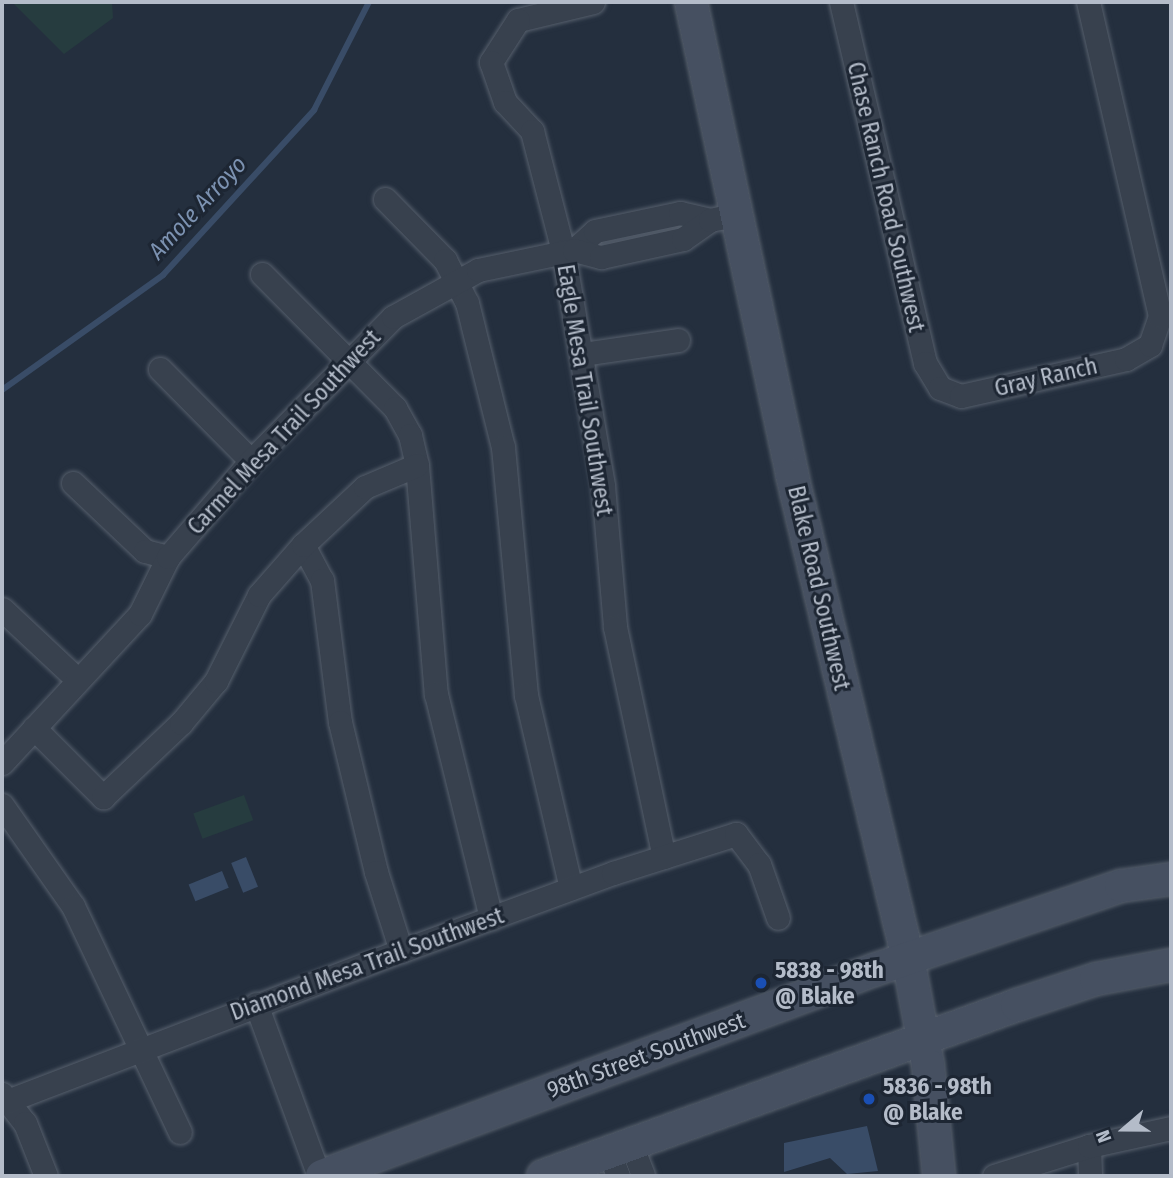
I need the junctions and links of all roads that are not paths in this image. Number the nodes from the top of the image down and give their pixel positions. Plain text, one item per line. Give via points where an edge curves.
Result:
1 (593, 2) edge
2 (691, 2) edge
3 (841, 2) edge
4 (1088, 2) edge
5 (385, 199) dead end
6 (722, 218) junction
7 (632, 223) junction
8 (638, 249) junction
9 (569, 251) junction
10 (262, 274) dead end
11 (456, 280) junction
12 (678, 340) dead end
13 (583, 354) junction
14 (350, 360) junction
15 (160, 369) dead end
16 (940, 388) joint
17 (251, 461) junction
18 (417, 465) junction
19 (73, 483) dead end
20 (303, 545) junction
21 (168, 557) junction
22 (2, 609) edge
23 (78, 680) junction
24 (34, 728) junction
25 (2, 763) edge
26 (2, 805) edge
27 (664, 857) junction
28 (1171, 879) edge
29 (571, 888) junction
30 (491, 918) junction
31 (778, 918) dead end
32 (401, 951) junction
33 (908, 958) junction
34 (1171, 965) edge
35 (256, 1004) junction
36 (923, 1037) junction
37 (138, 1050) junction
38 (3, 1100) edge
39 (1171, 1128) edge
40 (180, 1132) dead end
41 (1089, 1146) junction
42 (620, 1158) edge
43 (46, 1176) edge
44 (320, 1176) edge
45 (543, 1176) edge
46 (643, 1176) edge
47 (939, 1176) edge
48 (994, 1176) edge
49 (1090, 1176) edge

1 - 9 street, Eagle Mesa Trail Southwest via 518,20 491,62 505,102 532,131
2 - 6 main road, Blake Road Southwest
3 - 16 street, Chase Ranch Road Southwest via 925,363
4 - 16 street, Gray Ranch via 1160,316 1150,345 1126,359 961,396
5 - 11 street via 445,260
6 - 7 street, Carmel Mesa Trail Southwest via 680,213
6 - 8 street, Carmel Mesa Trail Southwest via 683,239
6 - 33 main road, Blake Road Southwest
7 - 8 street
7 - 9 street, Carmel Mesa Trail Southwest via 595,231
8 - 9 street, Carmel Mesa Trail Southwest via 601,257
9 - 11 street, Carmel Mesa Trail Southwest via 478,270
9 - 13 street, Eagle Mesa Trail Southwest
10 - 14 street
11 - 14 street, Carmel Mesa Trail Southwest via 393,317
11 - 29 street via 467,303 503,447 526,695
12 - 13 street
13 - 27 street, Eagle Mesa Trail Southwest via 603,486 615,627
14 - 17 street, Carmel Mesa Trail Southwest
14 - 18 street via 395,408 410,435
15 - 17 street
17 - 21 street, Carmel Mesa Trail Southwest
18 - 20 street via 365,487
18 - 30 street via 436,694
19 - 21 street via 145,551
20 - 24 street via 259,595 216,681 181,723 103,797
20 - 32 street via 321,580 340,722 376,872
21 - 23 street, Carmel Mesa Trail Southwest via 140,614
22 - 23 street
23 - 24 street, Carmel Mesa Trail Southwest
24 - 25 street, Carmel Mesa Trail Southwest
26 - 37 street via 73,906
27 - 29 street, Diamond Mesa Trail Southwest
27 - 31 street, Diamond Mesa Trail Southwest via 736,834 759,864
28 - 33 main road, 98th Street Southwest via 1121,886
29 - 30 street, Diamond Mesa Trail Southwest
30 - 32 street, Diamond Mesa Trail Southwest
32 - 35 street, Diamond Mesa Trail Southwest
33 - 36 main road, Blake Road Southwest
33 - 44 main road, 98th Street Southwest
34 - 36 main road via 1096,979
35 - 37 street, Diamond Mesa Trail Southwest
35 - 44 street
36 - 42 main road
36 - 47 main road, Blake Road Southwest
37 - 38 street, Diamond Mesa Trail Southwest
37 - 40 street
38 - 43 street via 25,1123
39 - 41 street
41 - 48 street
41 - 49 street
42 - 45 main road
42 - 46 street

